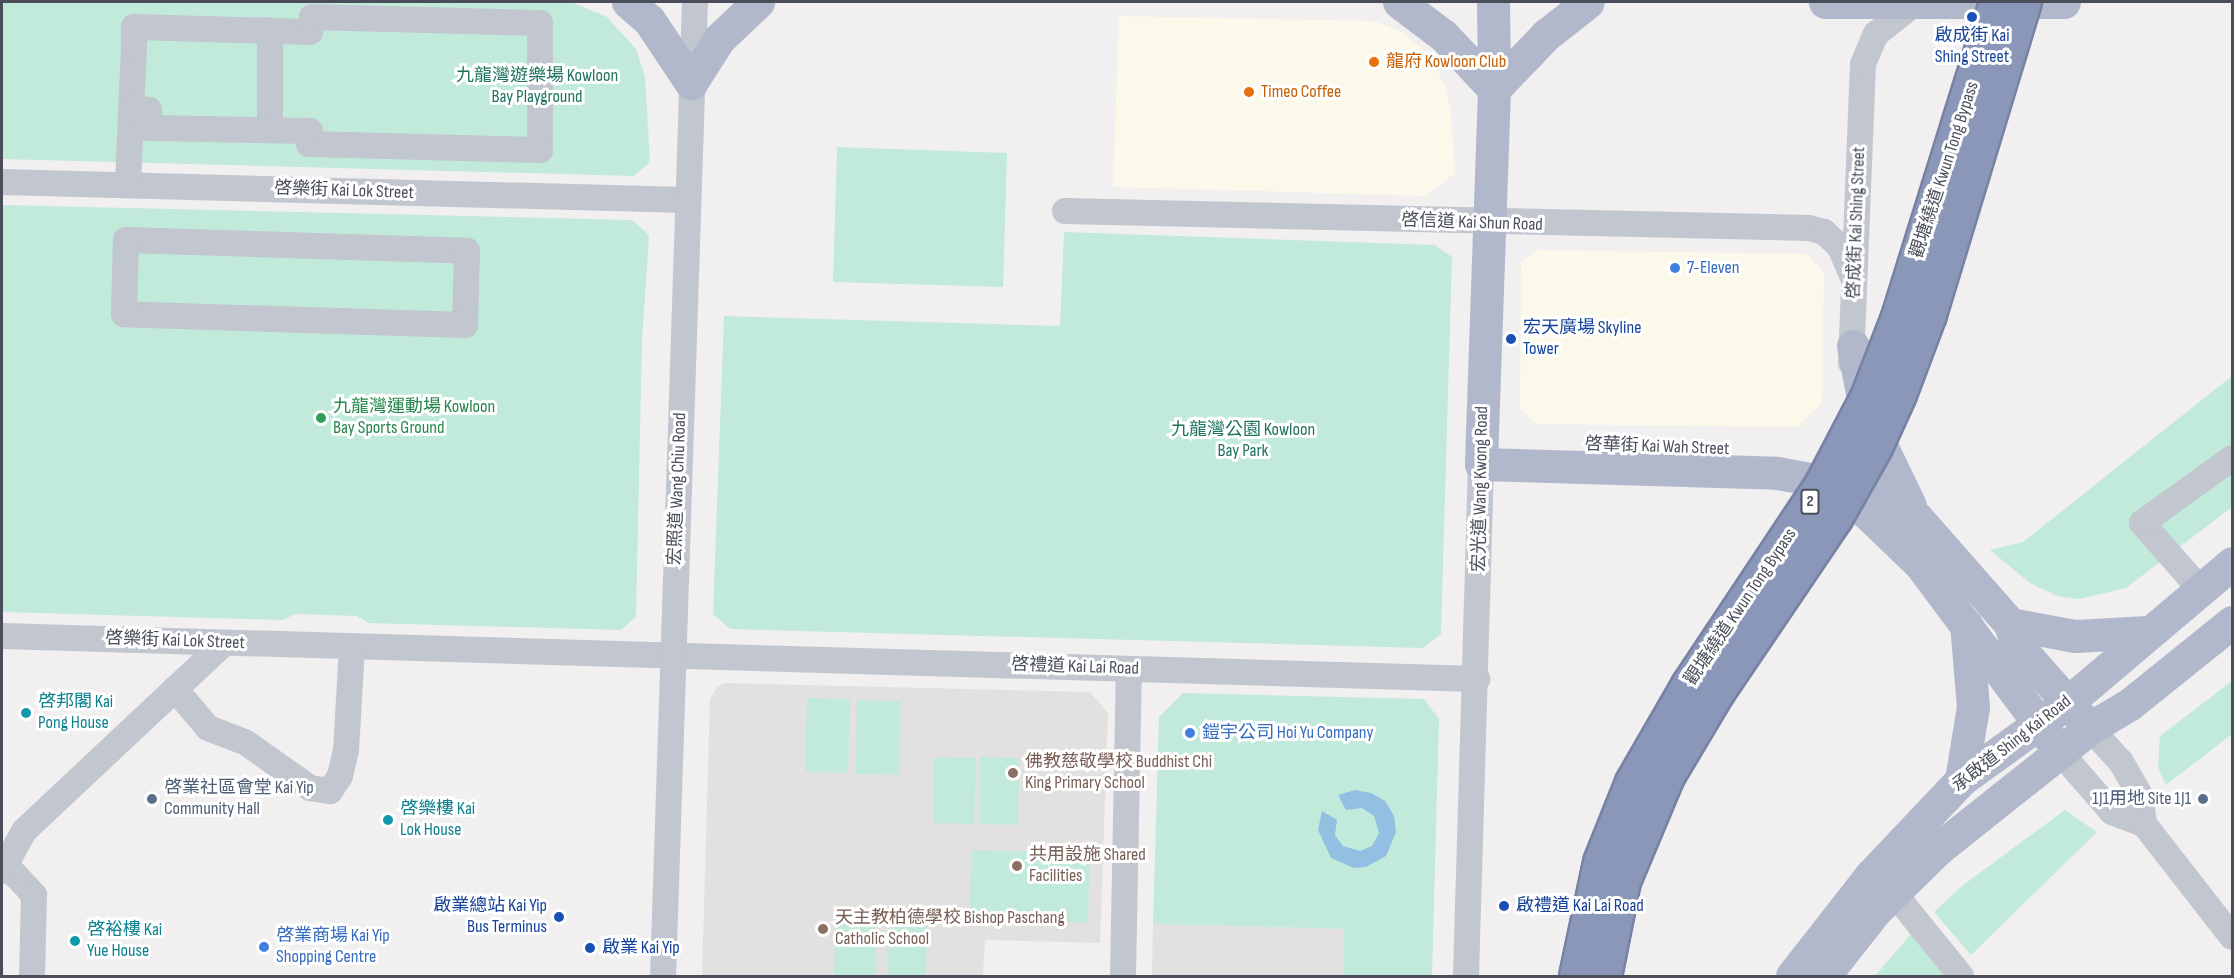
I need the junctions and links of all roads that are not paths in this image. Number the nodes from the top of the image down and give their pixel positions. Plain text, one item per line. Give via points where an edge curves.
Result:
1 (628, 2) edge
2 (695, 2) edge
3 (758, 2) edge
4 (1399, 2) edge
5 (1493, 2) edge
6 (1588, 2) edge
7 (1825, 2) edge
8 (1996, 2) edge
9 (2024, 2) edge
10 (2064, 2) edge
11 (1914, 4) junction
12 (270, 30) junction
13 (691, 84) junction
14 (1494, 89) junction
15 (131, 108) junction
16 (270, 130) junction
17 (2, 182) edge
18 (128, 185) junction
19 (687, 200) junction
20 (1065, 211) dead end
21 (1490, 223) junction
22 (126, 240) joint
23 (1853, 277) junction
24 (1853, 346) junction
25 (1481, 453) junction
26 (2232, 458) edge
27 (1827, 471) junction
28 (1917, 518) junction
29 (2232, 563) edge
30 (2200, 589) junction
31 (2232, 622) edge
32 (1966, 623) junction
33 (2010, 624) junction
34 (2147, 632) junction
35 (2, 636) edge
36 (224, 643) junction
37 (352, 646) junction
38 (672, 656) junction
39 (1129, 669) junction
40 (1477, 679) junction
41 (175, 688) junction
42 (2067, 703) junction
43 (2039, 725) junction
44 (2090, 728) junction
45 (2060, 752) junction
46 (1961, 780) junction
47 (2144, 824) junction
48 (4, 869) edge
49 (1893, 892) junction
50 (2232, 937) edge
51 (32, 976) edge
52 (663, 976) edge
53 (1123, 976) edge
54 (1466, 976) edge
55 (1576, 976) edge
56 (1604, 976) edge
57 (1792, 976) edge
58 (1824, 976) edge
59 (1961, 976) edge

1 - 13 main road via 649,20
2 - 13 street, 宏照道 Wang Chiu Road
3 - 13 main road via 719,39
4 - 14 main road via 1444,36
5 - 14 main road, 宏光道 Wang Kwong Road
6 - 14 main road via 1546,35
7 - 11 main road
8 - 55 highway, 觀塘繞道 Kwun Tong Bypass / 2, bridge via 1901,306 1867,398 1821,485 1688,685 1632,782 1600,862
9 - 56 highway, 觀塘繞道 Kwun Tong Bypass / 2, bridge via 1929,314 1899,394 1840,509 1667,776 1623,881
10 - 11 main road
11 - 23 street, 啓成街 Kai Shing Street via 1876,34 1863,64
12 - 15 street via 134,27
12 - 16 street
12 - 16 street via 310,32 312,17 540,23 540,150 309,144 310,131
13 - 19 street, 宏照道 Wang Chiu Road
14 - 21 main road, 宏光道 Wang Kwong Road
15 - 16 street via 149,110 149,128
15 - 18 street
17 - 18 street, 啓樂街 Kai Lok Street
18 - 19 street, 啓樂街 Kai Lok Street
19 - 38 street, 宏照道 Wang Chiu Road
20 - 21 street, 啓信道 Kai Shun Road
21 - 23 street, 啓信道 Kai Shun Road via 1809,228 1824,232 1840,247
21 - 25 main road, 宏光道 Wang Kwong Road
22 - 22 street via 124,314 465,325 467,251
23 - 24 street, 啓成街 Kai Shing Street
24 - 27 street, 啓成街 Kai Shing Street via 1843,428
24 - 28 main road via 1873,432
25 - 27 main road, 啓華街 Kai Wah Street via 1779,450
25 - 40 street, 宏光道 Wang Kwong Road
26 - 30 street via 2142,523
27 - 28 main road via 1877,486
27 - 32 main road via 1844,494 1892,536
28 - 33 main road
29 - 30 main road, 承啟道 Shing Kai Road
30 - 34 main road, 承啟道 Shing Kai Road
31 - 44 main road, 承啟道 Shing Kai Road via 2130,704
32 - 43 main road
32 - 46 main road via 1973,707
33 - 34 main road via 2075,636
33 - 42 main road via 2016,644
34 - 42 main road, 承啟道 Shing Kai Road
35 - 36 street, 啓樂街 Kai Lok Street
36 - 37 street, 啓樂街 Kai Lok Street
36 - 41 street
37 - 38 street, 啓樂街 Kai Lok Street
37 - 41 street via 346,751 340,776 330,791 310,788 245,742 208,728
38 - 39 street, 啓禮道 Kai Lai Road
38 - 52 street, 宏照道 Wang Chiu Road
39 - 40 street, 啓禮道 Kai Lai Road
39 - 53 street
40 - 54 street, 宏光道 Wang Kwong Road
41 - 48 street via 24,831
42 - 43 main road, 承啟道 Shing Kai Road
42 - 44 main road
43 - 45 main road
43 - 46 main road, 承啟道 Shing Kai Road
44 - 45 main road, 承啟道 Shing Kai Road
44 - 47 street via 2121,762 2140,795
45 - 47 street via 2112,812
45 - 49 main road, 承啟道 Shing Kai Road via 1938,849
46 - 57 main road, 承啟道 Shing Kai Road via 1871,875 1821,934
47 - 50 street
48 - 51 street via 34,895
49 - 58 main road, 承啟道 Shing Kai Road
49 - 59 street

